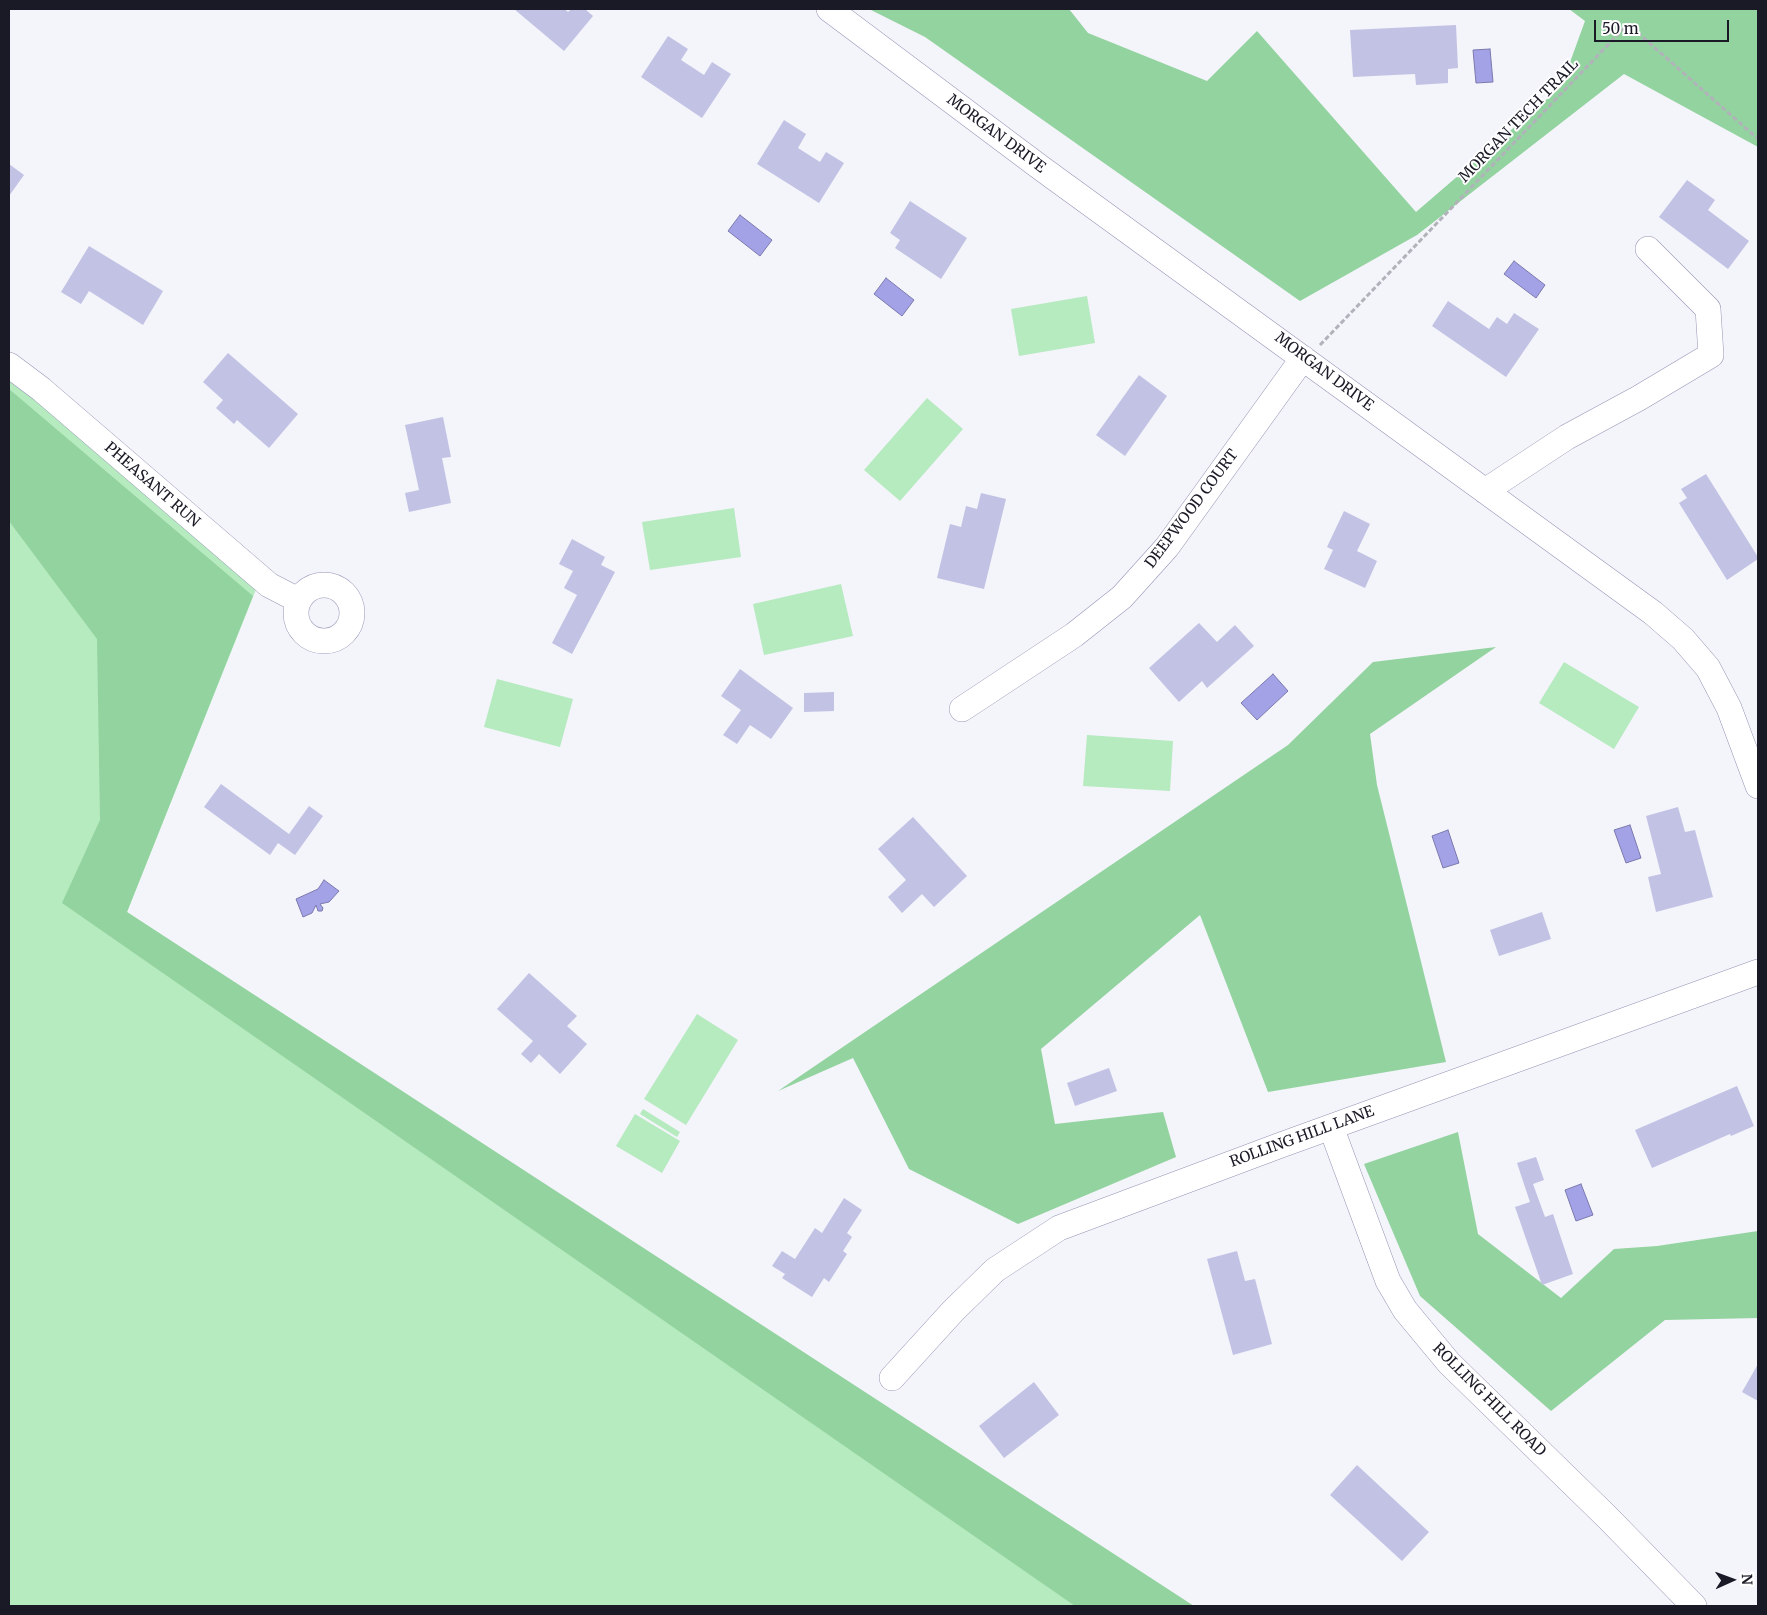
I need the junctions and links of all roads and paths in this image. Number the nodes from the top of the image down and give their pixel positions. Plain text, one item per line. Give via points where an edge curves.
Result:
1 (828, 9) edge
2 (1758, 140) edge
3 (1648, 249) dead end
4 (1305, 359) junction
5 (9, 365) edge
6 (1485, 491) junction
7 (298, 600) dead end
8 (962, 709) dead end
9 (1758, 786) edge
10 (1758, 972) edge
11 (1331, 1127) junction
12 (892, 1378) dead end
13 (1694, 1606) edge

1 - 4 street, MORGAN DRIVE
2 - 4 path, MORGAN TECH TRAIL via 1628,24
3 - 6 street via 1708,309 1711,355 1567,437
4 - 6 street, MORGAN DRIVE
4 - 8 street, DEEPWOOD COURT via 1167,547 1122,597 1074,635
5 - 7 street, PHEASANT RUN via 269,585
6 - 9 street, MORGAN DRIVE via 1653,613 1683,639 1708,668 1729,708
10 - 11 street, ROLLING HILL LANE
11 - 12 street, ROLLING HILL LANE via 1059,1228 995,1270
11 - 13 street, ROLLING HILL ROAD via 1388,1281 1405,1310 1449,1363

